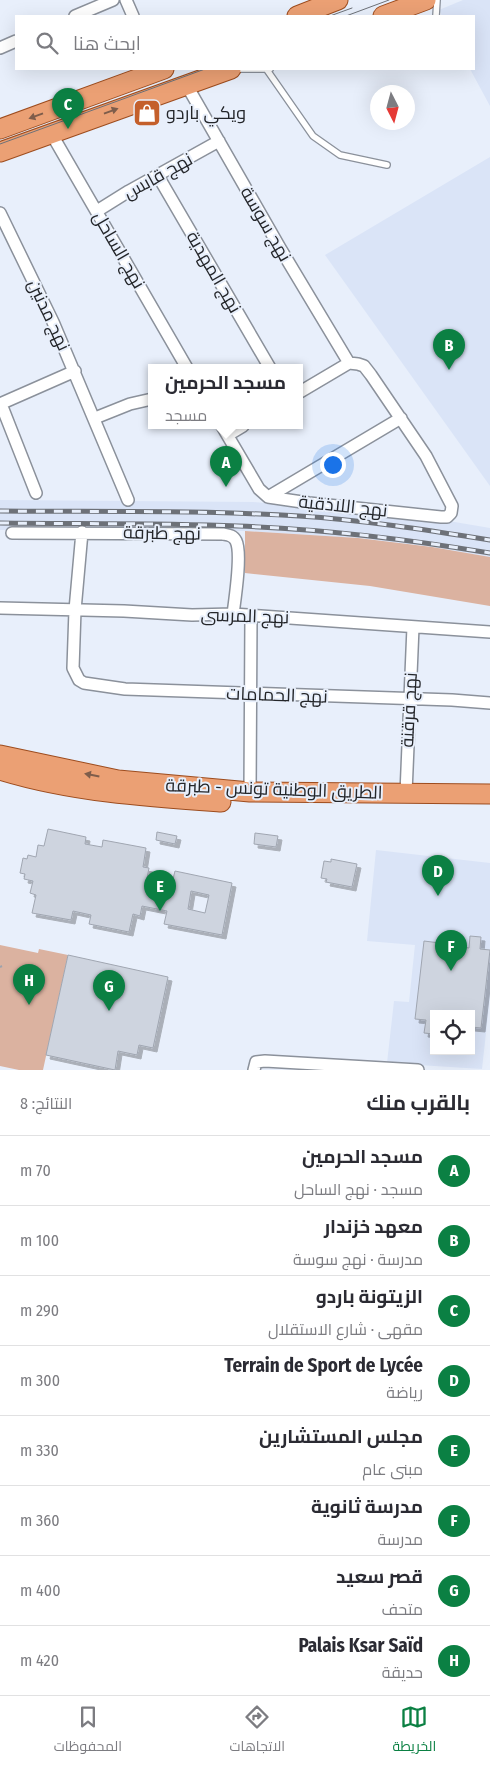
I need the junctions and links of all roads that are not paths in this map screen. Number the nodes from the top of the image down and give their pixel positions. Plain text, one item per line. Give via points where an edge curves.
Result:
1 (113, 0) edge
2 (126, 0) edge
3 (338, 0) edge
4 (426, 0) edge
5 (437, 0) edge
6 (305, 11) edge
7 (77, 15) edge
8 (133, 15) edge
9 (385, 15) edge
10 (436, 15) edge
11 (15, 41) edge
12 (0, 48) edge
13 (159, 70) edge
14 (227, 70) edge
15 (270, 70) edge
16 (186, 84) junction
17 (0, 129) edge
18 (51, 133) junction
19 (219, 142) junction
20 (0, 152) edge
21 (387, 165) dead end
22 (158, 176) junction
23 (97, 210) junction
24 (0, 213) edge
25 (348, 363) junction
26 (185, 364) edge
27 (268, 364) edge
28 (75, 371) junction
29 (303, 390) edge
30 (148, 400) edge
31 (0, 404) edge
32 (95, 418) junction
33 (401, 418) junction
34 (225, 430) edge
35 (36, 493) dead end
36 (268, 497) junction
37 (128, 500) dead end
38 (82, 532) junction
39 (12, 534) dead end
40 (0, 608) edge
41 (75, 610) junction
42 (233, 614) junction
43 (251, 616) junction
44 (413, 627) junction
45 (490, 632) edge
46 (250, 694) junction
47 (410, 699) junction
48 (490, 703) edge
49 (0, 755) edge
50 (0, 770) edge
51 (250, 792) junction
52 (406, 794) junction
53 (490, 794) edge
54 (490, 806) edge
55 (254, 1070) edge
56 (418, 1070) edge

1 - 7 street
2 - 8 street
3 - 6 main road
4 - 9 main road
5 - 10 lane
11 - 12 street
13 -> 17 main road
14 - 16 main road
15 - 21 lane via 313,136 340,155
18 -> 16 main road
16 - 19 street, نهج سوسة
18 - 20 main road
18 - 23 street, نهج الساحل
19 - 22 street, نهج قابس
19 - 25 street, نهج سوسة
22 - 23 street, نهج قابس
22 - 27 street, نهج المهدية
23 - 26 street, نهج الساحل
24 - 28 street, نهج مدنين
25 - 29 street
25 - 33 street via 364,366
28 - 31 street
28 - 32 street, نهج مدنين
30 - 32 street
31 - 35 street
32 - 37 street, نهج مدنين
33 - 36 street
33 - 36 street, نهج اللاذقية via 426,456 452,506 447,517
34 - 36 street via 258,489
38 - 39 street, نهج طبرقة
38 - 41 street
38 - 42 street, نهج طبرقة via 231,535 239,551
40 - 41 street, نهج المرسى
41 - 42 street, نهج المرسى
41 - 46 street, نهج الحمامات via 73,668 84,683 118,688
42 - 43 street, نهج المرسى
43 - 44 street, نهج المرسى
43 - 46 street
44 - 45 street, نهج المرسى
44 - 47 street, نهج قرقنة
46 - 47 street, نهج الحمامات
46 - 51 street
47 - 48 street, نهج الحمامات
47 - 52 street, نهج قرقنة
51 -> 49 main road, الطريق الوطنية تونس - طبرقة via 118,780
50 - 54 main road, الطريق الوطنية تونس - طبرقة via 82,788 183,799 274,805
51 - 52 main road, الطريق الوطنية تونس - طبرقة
52 - 53 main road, الطريق الوطنية تونس - طبرقة
55 - 56 street via 256,1062 265,1060

